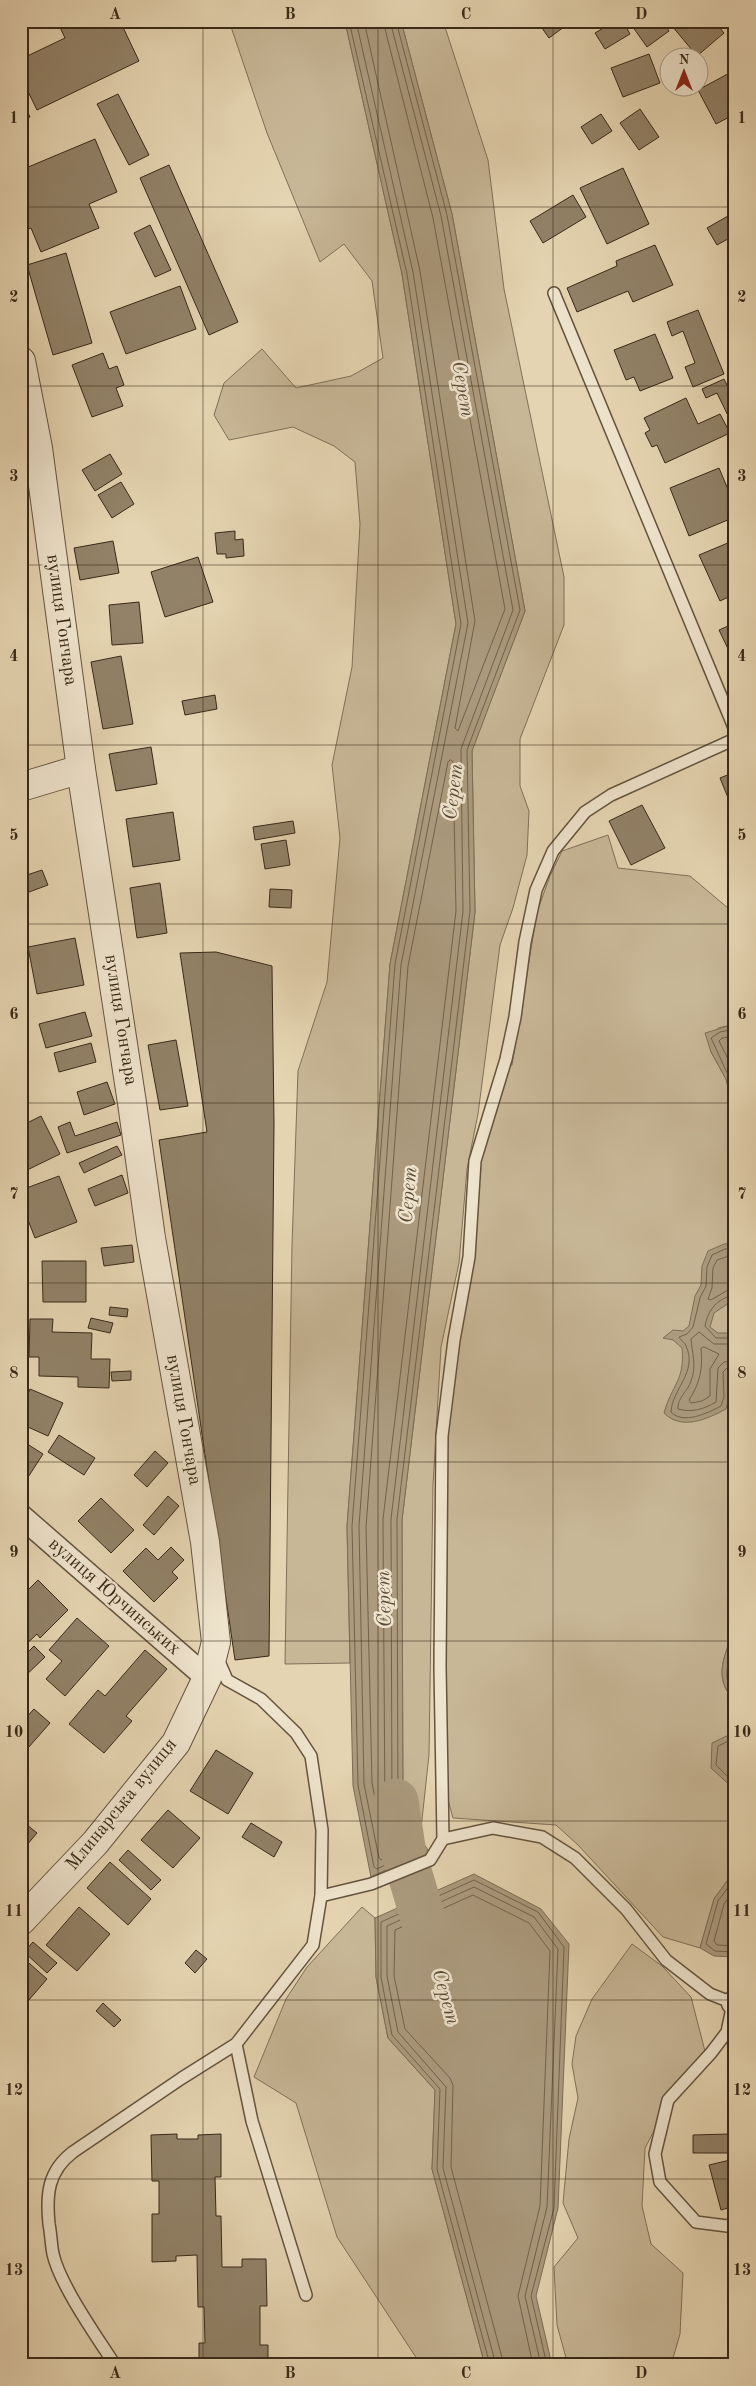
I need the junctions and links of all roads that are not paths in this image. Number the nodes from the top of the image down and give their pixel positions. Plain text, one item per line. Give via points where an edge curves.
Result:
1 (554, 293) dead end
2 (21, 361) edge
3 (29, 450) edge
4 (735, 730) edge
5 (735, 739) edge
6 (81, 769) junction
7 (21, 787) edge
8 (21, 1516) edge
9 (216, 1642) junction
10 (207, 1678) junction
11 (443, 1839) junction
12 (321, 1896) junction
13 (21, 1921) edge
14 (734, 2003) edge
15 (236, 2044) junction
16 (735, 2223) edge
17 (306, 2294) dead end
18 (115, 2365) edge

1 - 4 lane
2 - 3 street, вулиця Гончара
3 - 6 street, вулиця Гончара
5 - 11 lane via 611,795 585,812 553,851 536,890 524,942 506,1059 475,1161 469,1258 454,1340 442,1436 440,1667
6 - 7 street
6 - 9 street, вулиця Гончара via 151,1238 205,1542
8 - 10 street, вулиця Юрчинських
9 - 10 street, вулиця Гончара
9 - 12 lane via 218,1662 227,1680 261,1699 296,1734 311,1756 322,1830
10 - 13 street, Млинарська вулиця via 176,1743 95,1843
11 - 12 lane via 430,1860 371,1884
11 - 14 lane via 493,1828 542,1837 575,1858 626,1909 666,1960 710,1994
12 - 15 lane via 313,1945
14 - 16 lane via 727,2032 668,2100 656,2154 660,2182 696,2222 727,2226
15 - 17 lane via 252,2121
15 - 18 lane via 73,2152 63,2160 50,2181 47,2202 53,2255 61,2276

